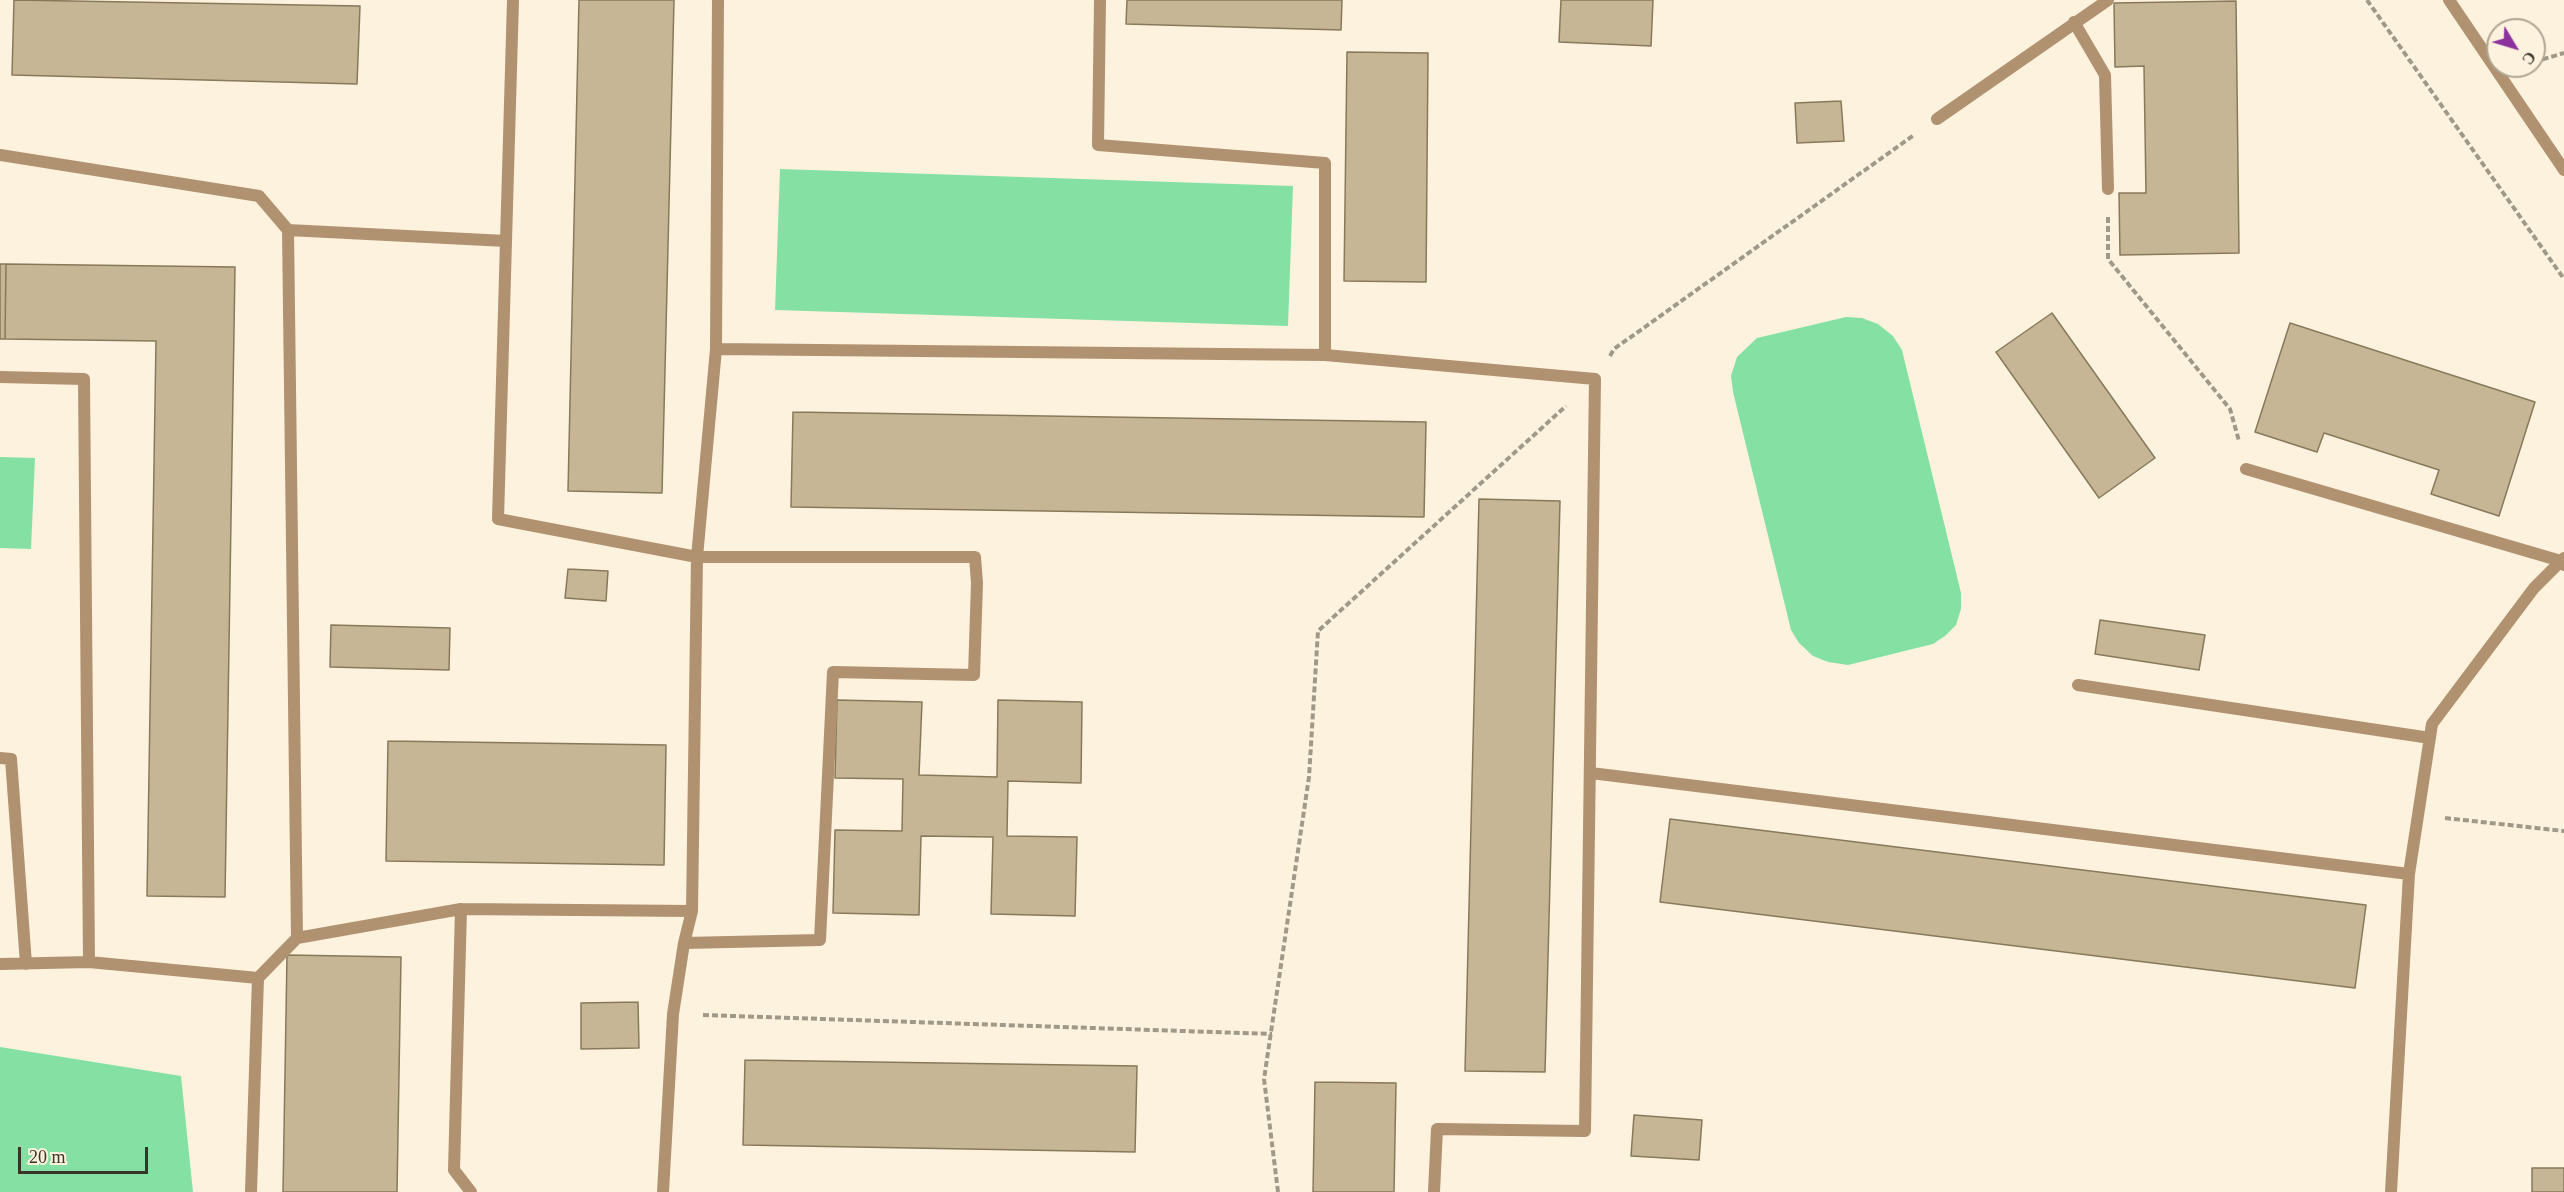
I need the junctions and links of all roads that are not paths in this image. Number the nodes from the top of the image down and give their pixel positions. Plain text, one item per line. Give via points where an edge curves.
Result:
1 (513, 0) edge
2 (718, 0) edge
3 (1100, 0) edge
4 (2108, 0) edge
5 (2449, 0) edge
6 (2074, 22) junction
7 (1937, 119) road end
8 (0, 155) edge
9 (2564, 170) edge
10 (2108, 189) road end
11 (288, 230) junction
12 (506, 241) junction
13 (716, 349) junction
14 (1325, 355) junction
15 (0, 377) edge
16 (2246, 469) road end
17 (698, 556) junction
18 (2563, 561) edge
19 (2078, 685) dead end
20 (2430, 738) junction
21 (0, 758) edge
22 (1591, 772) junction
23 (2409, 874) junction
24 (460, 909) junction
25 (692, 911) junction
26 (297, 938) junction
27 (684, 943) junction
28 (89, 962) junction
29 (0, 964) edge
30 (26, 964) junction
31 (258, 978) junction
32 (251, 1192) edge
33 (471, 1192) edge
34 (663, 1192) edge
35 (1434, 1192) edge
36 (2391, 1192) edge

1 - 12 lane
2 - 13 lane
3 - 14 lane via 1098,146 1325,163
4 - 6 lane
5 - 9 lane
6 - 7 lane
6 - 10 lane via 2105,75
8 - 11 lane via 259,196
11 - 12 lane
11 - 26 lane
12 - 17 lane via 498,519
13 - 14 lane
13 - 17 lane
14 - 22 lane via 1595,379
15 - 28 lane via 84,379
16 - 18 lane
17 - 25 lane
17 - 27 lane via 975,557 974,675 833,672 820,940
18 - 20 lane via 2534,588 2432,724
19 - 20 lane
20 - 23 lane
21 - 30 lane via 11,759
22 - 23 lane
22 - 35 lane via 1585,1131 1437,1129
23 - 36 lane
24 - 25 lane
24 - 26 lane
24 - 33 lane via 454,1170
25 - 27 lane
26 - 31 lane
27 - 34 lane via 673,1014
28 - 30 lane
28 - 31 lane
29 - 30 lane
31 - 32 lane

